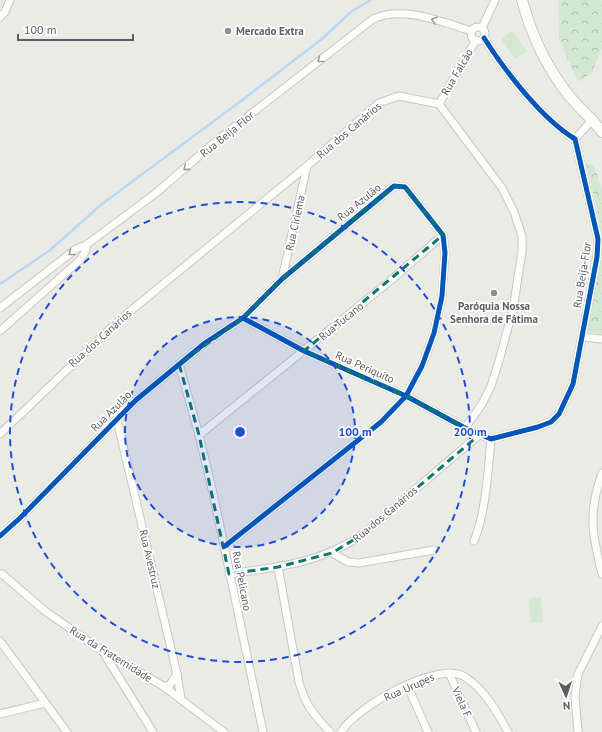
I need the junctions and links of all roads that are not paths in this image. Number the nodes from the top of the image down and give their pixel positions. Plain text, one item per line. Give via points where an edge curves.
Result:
1 (10, 0) edge
2 (495, 0) edge
3 (522, 0) edge
4 (2, 14) edge
5 (482, 28) junction
6 (472, 31) junction
7 (484, 38) junction
8 (476, 40) junction
9 (439, 104) junction
10 (593, 119) junction
11 (602, 132) edge
12 (575, 139) junction
13 (307, 166) junction
14 (443, 235) junction
15 (86, 245) junction
16 (282, 279) junction
17 (0, 308) edge
18 (243, 318) junction
19 (0, 331) edge
20 (582, 337) junction
21 (602, 339) edge
22 (304, 351) junction
23 (179, 364) junction
24 (406, 396) junction
25 (117, 420) junction
26 (465, 428) junction
27 (0, 434) edge
28 (199, 435) junction
29 (479, 435) junction
30 (491, 439) junction
31 (602, 473) edge
32 (0, 536) edge
33 (474, 541) dead end
34 (225, 546) junction
35 (434, 550) dead end
36 (332, 553) junction
37 (278, 567) junction
38 (1, 573) edge
39 (229, 574) junction
40 (602, 574) edge
41 (602, 626) edge
42 (1, 643) edge
43 (101, 650) junction
44 (449, 673) junction
45 (177, 674) junction
46 (407, 685) junction
47 (163, 686) junction
48 (181, 699) junction
49 (45, 703) junction
50 (0, 714) edge
51 (67, 732) edge
52 (153, 732) edge
53 (224, 732) edge
54 (263, 732) edge
55 (330, 732) edge
56 (341, 732) edge
57 (428, 732) edge
58 (476, 732) edge
59 (508, 732) edge
60 (578, 732) edge

1 - 4 street
2 - 5 street
3 - 10 street via 528,25 542,55 572,99
5 - 6 street via 476,27
5 - 7 street via 485,32
6 - 8 street
6 -> 15 street, Rua Beija Flor via 414,15 390,13 373,19 215,142 156,193
7 - 8 street
7 - 12 street via 500,63 547,118
8 - 9 street, Rua Falcão
9 - 13 street, Rua dos Canários via 399,96 379,103
9 - 26 street via 502,188 522,236 513,309 499,361 485,398
10 - 11 street
10 - 12 street
12 - 20 street, Rua Beija-Flor via 598,239
13 - 16 street, Rua Ciriema
13 - 27 street, Rua dos Canários via 122,317
14 - 16 street, Rua Azulão via 405,187 394,186
14 - 22 street, Rua Tucano via 390,282
14 - 24 street via 445,252 442,296 434,333 422,366
15 -> 17 street, Rua Beija Flor via 76,249
15 - 19 street via 81,259
16 - 18 street, Rua Azulão
18 - 22 street, Rua Periquito
18 - 23 street, Rua Azulão
20 - 21 street
20 - 30 street, Rua Beija-Flor via 574,384 559,414 551,422 538,427
22 - 24 street, Rua Periquito
22 - 28 street, Rua Tucano
23 - 25 street, Rua Azulão via 136,400
23 - 28 street, Rua Pelicano
24 - 26 street, Rua Periquito
24 - 34 street via 381,422
25 - 32 street, Rua Azulão
25 - 45 street, Rua Avestruz
26 - 29 street, Rua Periquito
28 - 34 street, Rua Pelicano
29 - 30 street
29 - 36 street, Rua dos Canários via 363,534
30 - 33 street via 486,487
31 - 40 street via 593,511 593,538
34 - 39 street, Rua Pelicano
35 - 36 street via 359,563 348,562
36 - 37 street, Rua dos Canários
37 - 39 street, Rua dos Canários
37 - 55 street via 304,701
38 - 43 street, Rua da Fraternidade via 45,611
39 - 54 street, Rua Pelicano
41 - 60 street via 578,674 575,697
42 - 49 street
43 - 47 street, Rua da Fraternidade
43 - 52 street
44 - 46 street, Rua Urupes via 438,674
44 - 58 street, Viela F
44 - 59 street, Rua Urupes via 465,677 479,688
45 - 47 street via 169,686
45 - 48 street, Rua Avestruz
46 - 56 street, Rua Urupes via 355,716
46 - 57 street
47 - 48 street, Rua da Fraternidade
48 - 53 street, Rua da Fraternidade
49 - 50 street
49 - 51 street

